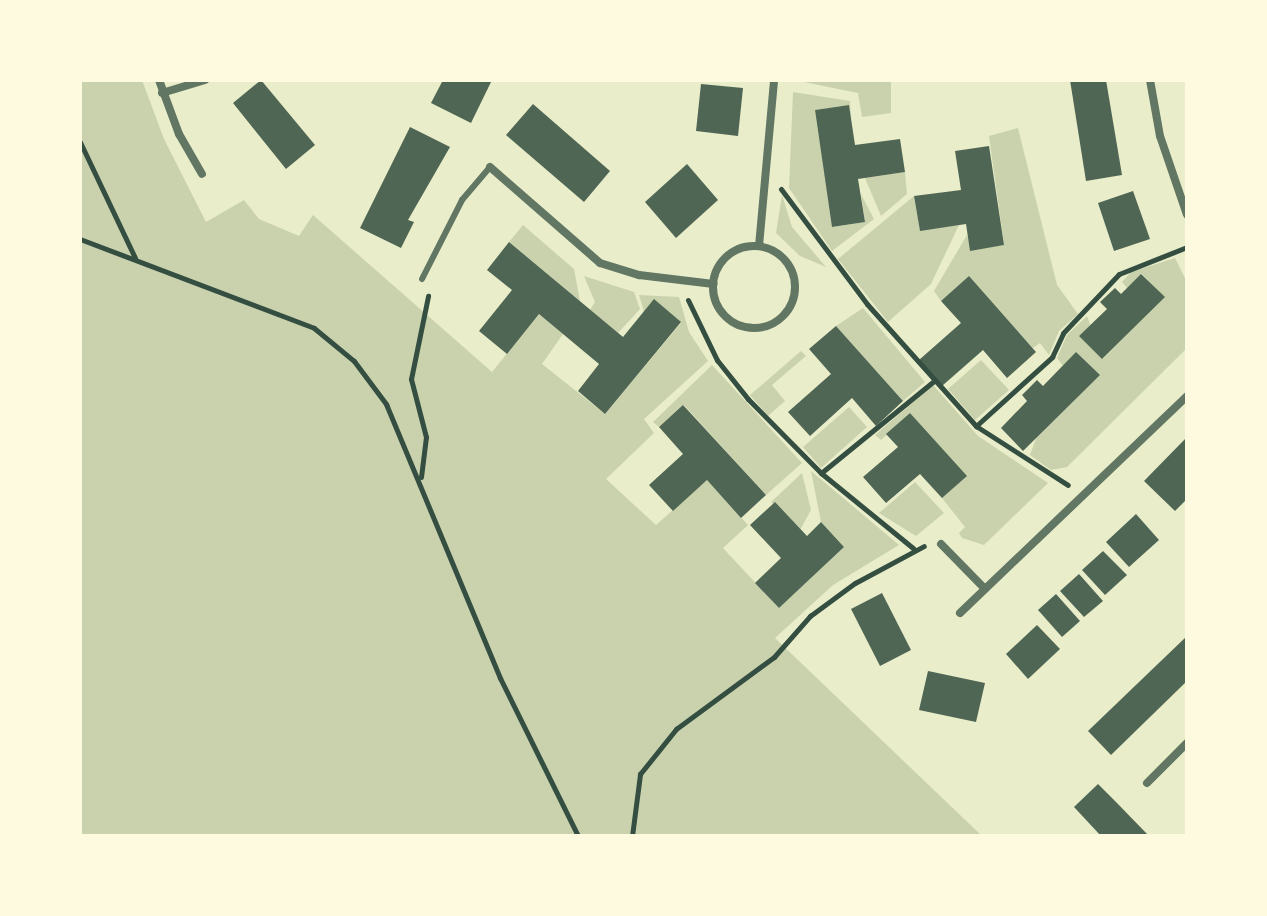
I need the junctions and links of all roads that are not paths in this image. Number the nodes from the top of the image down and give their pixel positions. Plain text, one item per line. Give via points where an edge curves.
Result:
1 (159, 80) edge
2 (205, 80) edge
3 (774, 80) edge
4 (1150, 80) edge
5 (162, 93) junction
6 (490, 167) joint
7 (202, 174) dead end
8 (1187, 215) edge
9 (759, 246) junction
10 (422, 279) road end
11 (713, 284) junction
12 (1187, 396) edge
13 (941, 544) road end
14 (985, 589) junction
15 (960, 613) dead end
16 (1187, 743) edge
17 (1147, 783) dead end

1 - 5 street
2 - 5 street
3 - 9 street
4 - 8 street via 1160,136
5 - 7 street
6 - 10 lane via 462,200
6 - 11 street via 600,263
9 - 11 street via 728,255
9 - 11 street via 782,256 795,276 794,300 781,320 758,330 734,325 718,308
12 - 14 street
13 - 14 street
14 - 15 street
16 - 17 street

